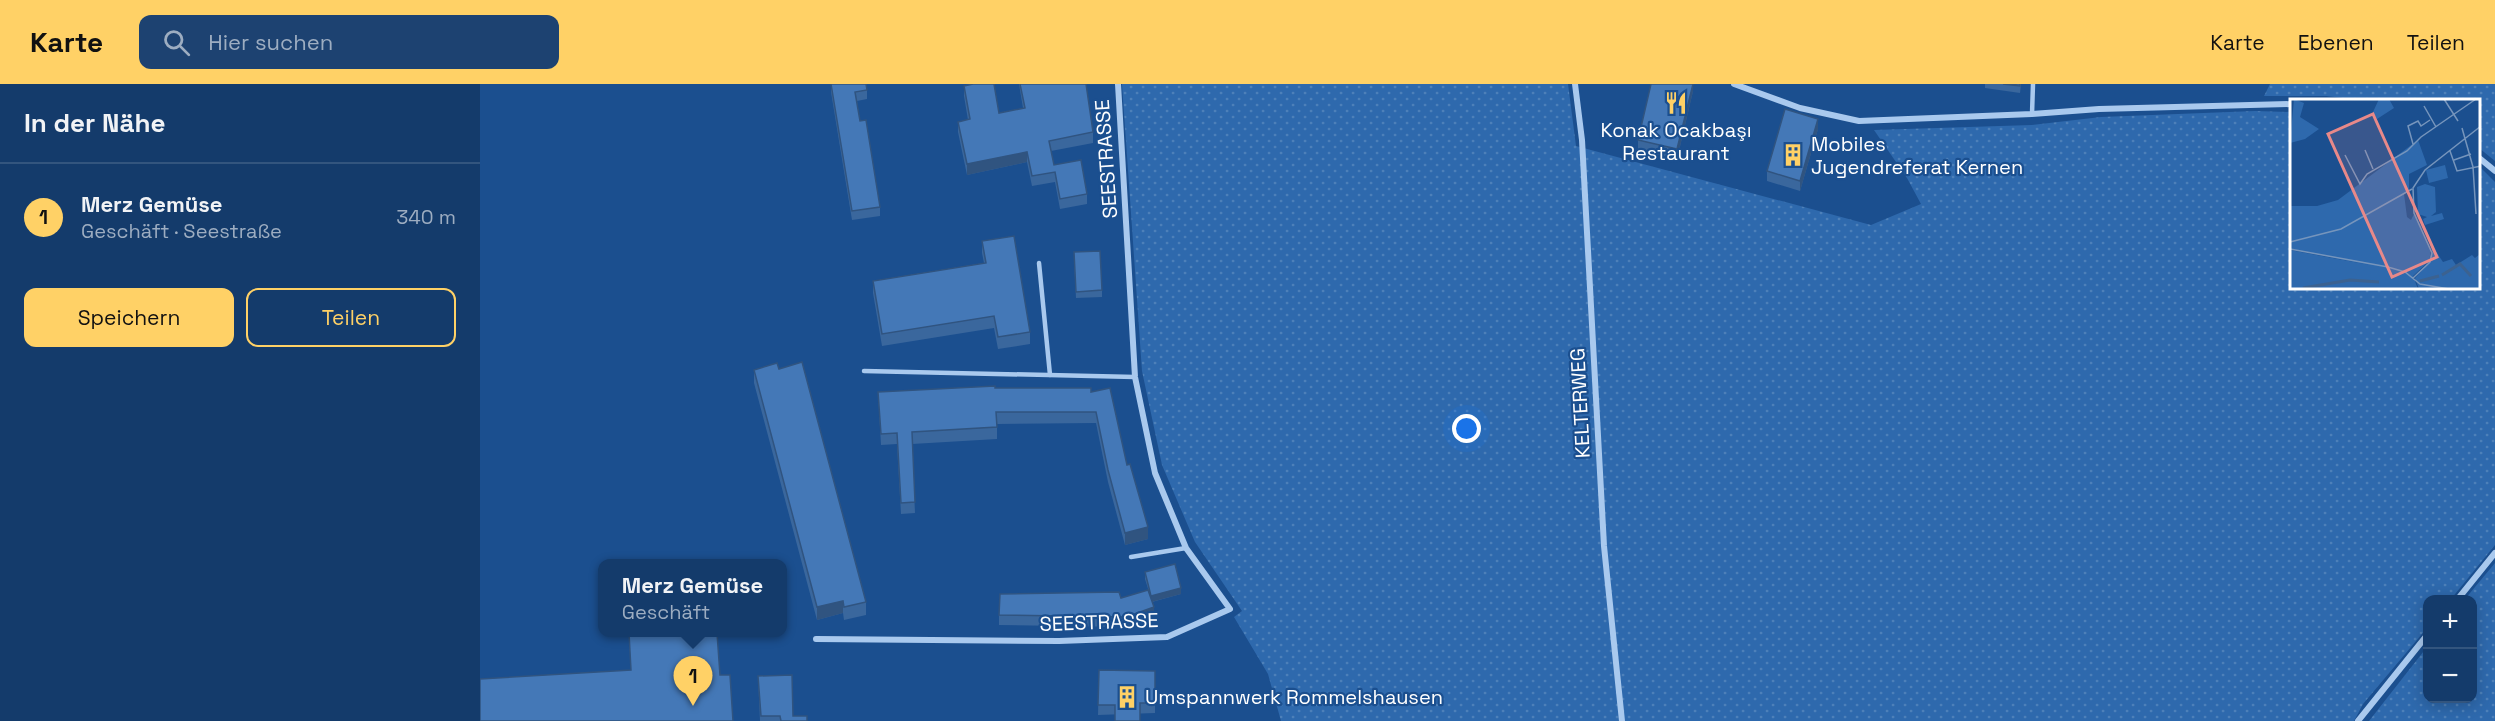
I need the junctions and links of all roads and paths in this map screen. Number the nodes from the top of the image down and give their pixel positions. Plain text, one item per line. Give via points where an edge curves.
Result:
1 (1118, 84) edge
2 (1575, 84) edge
3 (1734, 84) edge
4 (2033, 84) edge
5 (2290, 104) edge
6 (2032, 114) junction
7 (2480, 159) edge
8 (2495, 171) edge
9 (1039, 263) dead end
10 (864, 371) dead end
11 (1050, 375) junction
12 (1135, 377) junction
13 (1186, 548) junction
14 (2495, 553) edge
15 (1131, 557) dead end
16 (2461, 595) edge
17 (816, 639) dead end
18 (2423, 639) edge
19 (1622, 721) edge
20 (2358, 721) edge

1 - 12 street, SEESTRASSE
2 - 19 street, KELTERWEG via 1582,140 1604,546
3 - 6 street via 1800,108 1859,121
4 - 6 lane
5 - 6 street
7 - 8 street
9 - 11 lane
10 - 11 lane
11 - 12 lane
12 - 13 street, SEESTRASSE via 1155,473
13 - 15 lane
13 - 17 street, SEESTRASSE via 1230,609 1167,637 1059,641
14 - 16 street
18 - 20 street

